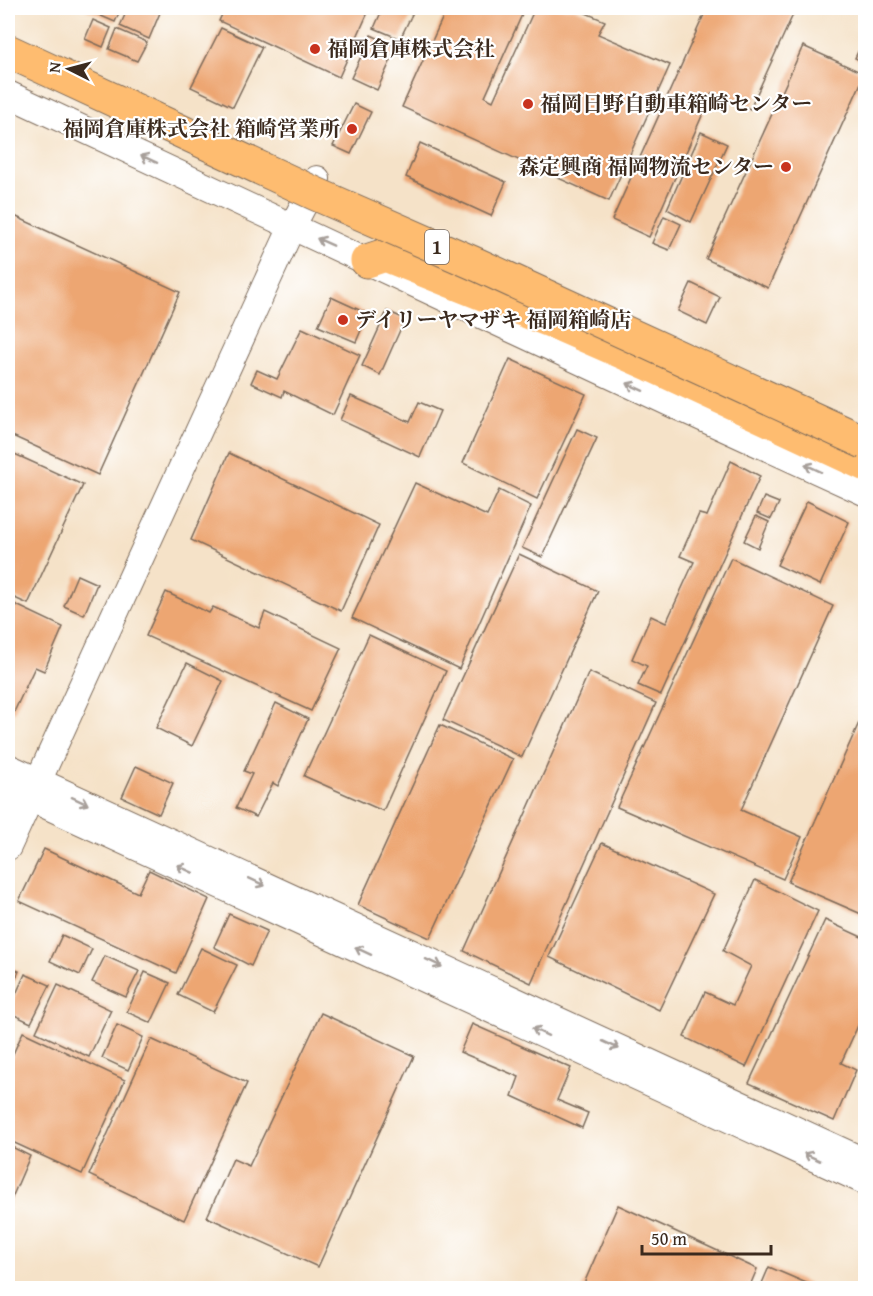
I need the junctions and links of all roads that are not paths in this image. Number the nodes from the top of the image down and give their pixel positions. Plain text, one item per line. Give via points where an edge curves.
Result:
1 (8, 43) edge
2 (8, 51) edge
3 (8, 94) edge
4 (317, 179) junction
5 (292, 227) junction
6 (367, 261) junction
7 (866, 434) edge
8 (866, 443) edge
9 (866, 465) edge
10 (866, 492) edge
11 (8, 767) edge
12 (25, 789) edge
13 (8, 847) edge
14 (866, 1162) edge
15 (866, 1182) edge

1 - 4 street
1 - 7 highway, 1 via 253,158
2 - 8 highway, 1, bridge
5 -> 3 street
4 - 5 street
4 - 7 street via 496,266
6 -> 5 street
5 - 12 street
6 - 9 highway via 385,255 555,323
10 -> 6 street
11 - 12 street
12 - 13 street
12 -> 14 street
15 -> 12 street

